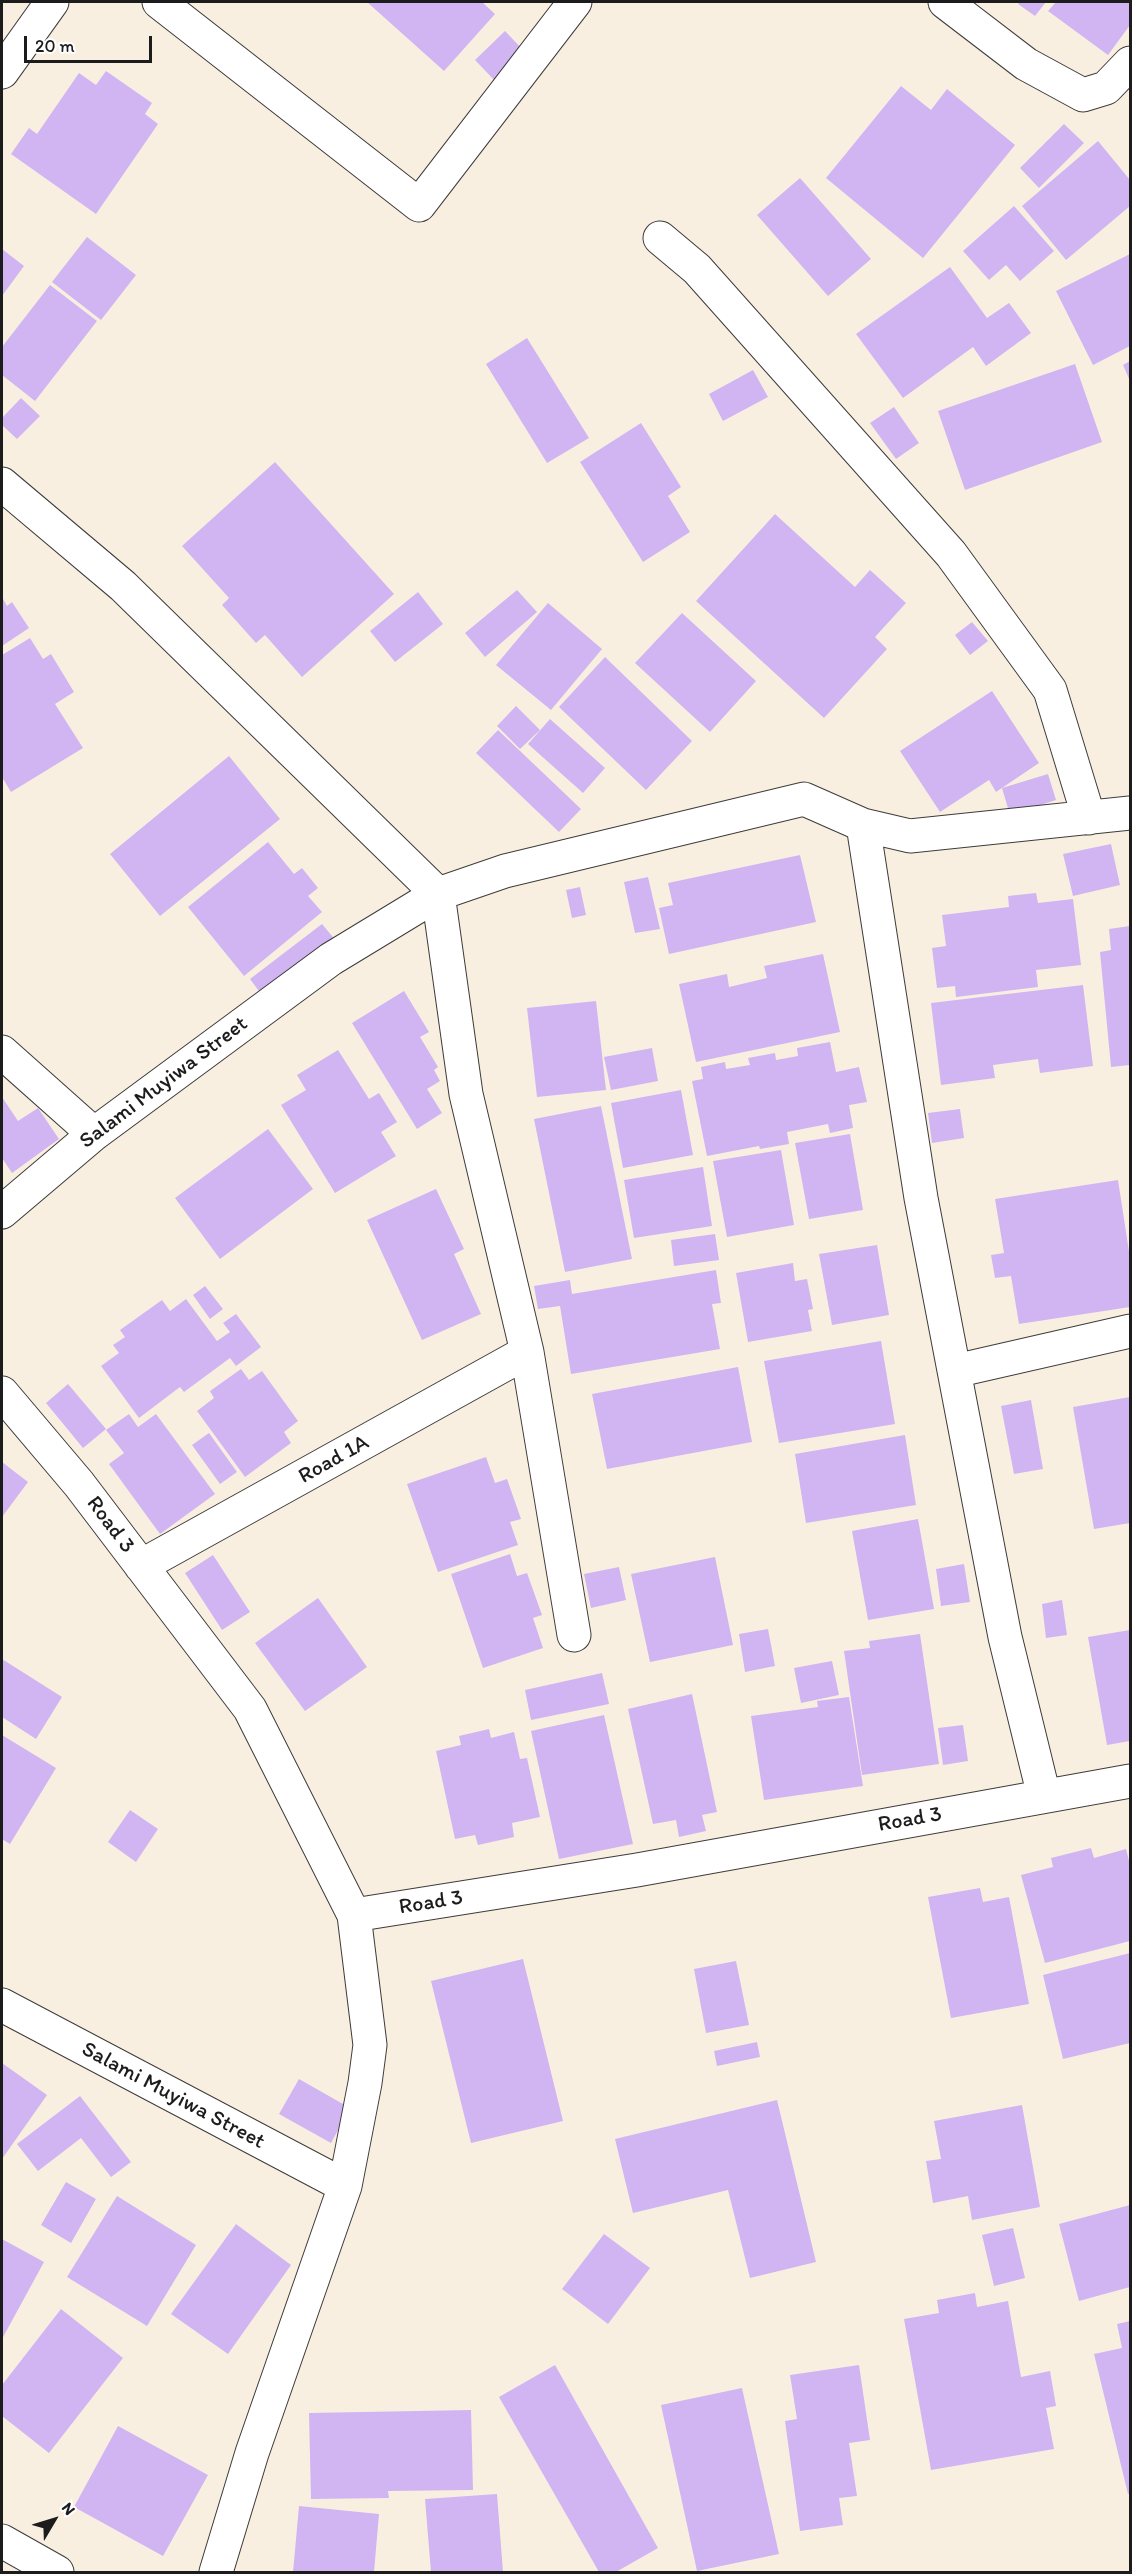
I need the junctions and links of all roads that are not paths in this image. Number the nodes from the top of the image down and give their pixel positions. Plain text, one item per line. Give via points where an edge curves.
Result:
1 (52, 2) edge
2 (159, 2) edge
3 (575, 2) edge
4 (945, 2) edge
5 (1131, 63) edge
6 (2, 72) edge
7 (660, 238) dead end
8 (2, 484) edge
9 (1131, 813) edge
10 (1089, 818) junction
11 (863, 825) junction
12 (438, 894) junction
13 (2, 1052) edge
14 (94, 1134) junction
15 (2, 1212) edge
16 (1131, 1331) edge
17 (526, 1352) junction
18 (955, 1371) junction
19 (2, 1393) edge
20 (141, 1566) junction
21 (574, 1635) dead end
22 (1131, 1781) edge
23 (1044, 1796) junction
24 (354, 1915) junction
25 (2, 2005) edge
26 (345, 2186) junction
27 (2, 2541) edge
28 (57, 2572) edge
29 (216, 2572) edge

1 - 6 street
2 - 3 street via 419,205
4 - 5 street via 1026,64 1083,95 1106,88
7 - 10 street via 697,269 951,554 1050,690
8 - 12 street via 123,586
9 - 10 street, Salami Muyiwa Street
10 - 11 street, Salami Muyiwa Street via 910,836
11 - 12 street, Salami Muyiwa Street via 804,799 505,871
11 - 18 street via 921,1198
12 - 14 street, Salami Muyiwa Street via 331,959
12 - 17 street via 466,1094
13 - 14 street
14 - 15 street, Salami Muyiwa Street
16 - 18 street
17 - 20 street, Road 1A
17 - 21 street
18 - 23 street via 1005,1637
19 - 20 street, Road 3 via 79,1484
20 - 24 street, Road 3 via 250,1709
22 - 23 street, Road 3
23 - 24 street, Road 3 via 637,1870
24 - 26 street via 370,2045
25 - 26 street, Salami Muyiwa Street
26 - 29 street via 252,2453
27 - 28 street

